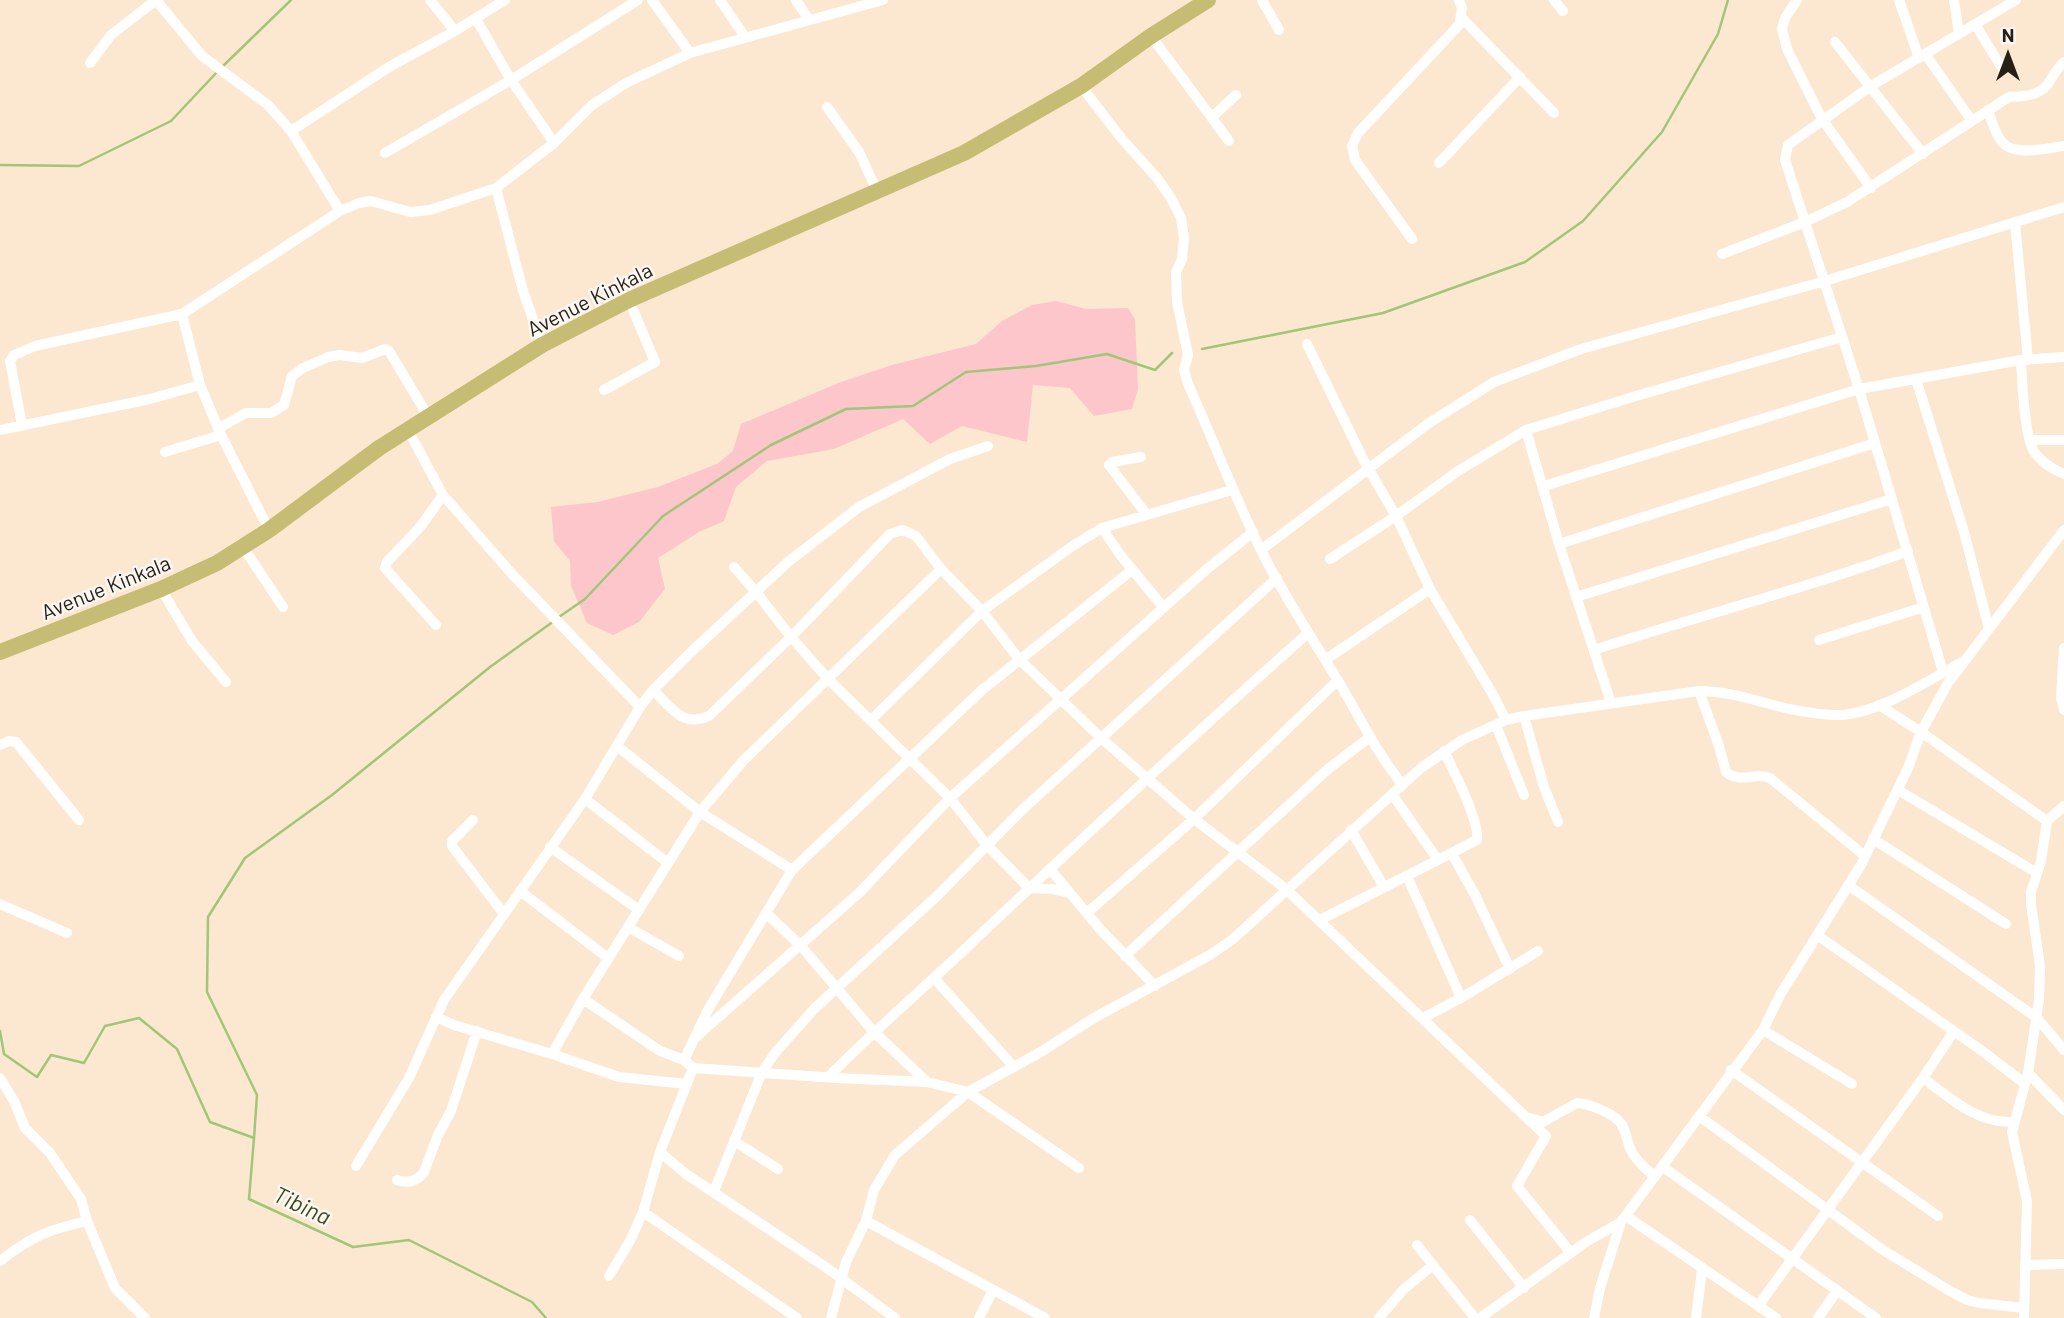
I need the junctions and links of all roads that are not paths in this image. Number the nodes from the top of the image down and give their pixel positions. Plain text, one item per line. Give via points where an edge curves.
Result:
1 (156, 0) edge
2 (430, 0) edge
3 (505, 0) edge
4 (638, 0) edge
5 (652, 0) edge
6 (720, 0) edge
7 (796, 0) edge
8 (883, 0) edge
9 (1262, 0) edge
10 (1459, 0) edge
11 (1554, 0) edge
12 (1797, 0) edge
13 (1899, 0) edge
14 (1954, 0) edge
15 (2016, 0) edge
16 (1202, 2) edge
17 (1563, 11) dead end
18 (1461, 17) junction
19 (477, 19) junction
20 (810, 20) junction
21 (1975, 24) junction
22 (1279, 30) dead end
23 (455, 32) junction
24 (1959, 33) junction
25 (1151, 36) junction
26 (745, 37) junction
27 (1835, 42) dead end
28 (690, 53) junction
29 (1922, 56) junction
30 (2064, 62) edge
31 (90, 63) dead end
32 (2002, 68) dead end
33 (1520, 76) junction
34 (511, 80) junction
35 (1081, 86) junction
36 (1871, 86) junction
37 (1236, 95) dead end
38 (827, 107) dead end
39 (1988, 110) junction
40 (1555, 113) dead end
41 (1212, 117) junction
42 (1822, 119) junction
43 (1972, 121) junction
44 (291, 131) junction
45 (1229, 141) dead end
46 (554, 143) junction
47 (2064, 146) edge
48 (384, 153) dead end
49 (1923, 154) junction
50 (1439, 163) dead end
51 (496, 188) junction
52 (1871, 188) junction
53 (877, 191) junction
54 (2064, 207) edge
55 (340, 211) junction
56 (1805, 222) junction
57 (2015, 223) junction
58 (1412, 239) dead end
59 (1722, 254) dead end
60 (1825, 281) junction
61 (629, 300) junction
62 (182, 314) junction
63 (1842, 337) junction
64 (1307, 344) dead end
65 (542, 345) junction
66 (2064, 357) edge
67 (2024, 360) junction
68 (1916, 379) junction
69 (200, 385) junction
70 (1859, 389) junction
71 (604, 390) dead end
72 (428, 416) junction
73 (22, 425) junction
74 (0, 430) edge
75 (408, 430) junction
76 (1526, 430) junction
77 (220, 432) junction
78 (2030, 440) junction
79 (2064, 440) edge
80 (1875, 443) junction
81 (988, 446) dead end
82 (165, 452) dead end
83 (1141, 457) dead end
84 (1368, 467) junction
85 (2064, 474) edge
86 (1544, 486) junction
87 (1232, 490) junction
88 (443, 495) junction
89 (1892, 499) junction
90 (1147, 516) junction
91 (1396, 516) junction
92 (1101, 528) junction
93 (269, 530) junction
94 (2064, 530) edge
95 (1253, 532) junction
96 (1559, 544) junction
97 (243, 547) junction
98 (1261, 550) junction
99 (1908, 551) junction
100 (1330, 558) dead end
101 (734, 568) dead end
102 (941, 569) junction
103 (1132, 570) junction
104 (1277, 578) junction
105 (161, 589) junction
106 (1430, 589) junction
107 (756, 592) junction
108 (1576, 597) junction
109 (283, 607) dead end
110 (1924, 607) junction
111 (1164, 608) junction
112 (982, 611) junction
113 (436, 625) dead end
114 (1989, 629) junction
115 (1307, 634) junction
116 (791, 638) junction
117 (1819, 640) dead end
118 (2064, 648) edge
119 (1594, 650) junction
120 (0, 652) edge
121 (1019, 659) junction
122 (1325, 660) junction
123 (1966, 660) junction
124 (1943, 672) junction
125 (828, 679) junction
126 (1338, 680) junction
127 (226, 682) dead end
128 (653, 690) junction
129 (1699, 691) junction
130 (1062, 700) junction
131 (1611, 703) junction
132 (1879, 705) junction
133 (640, 707) junction
134 (2064, 710) edge
135 (1524, 716) junction
136 (871, 720) junction
137 (1501, 723) junction
138 (1920, 732) junction
139 (1370, 737) junction
140 (1102, 739) junction
141 (0, 744) edge
142 (617, 746) junction
143 (1444, 751) junction
144 (908, 758) junction
145 (1148, 778) junction
146 (1402, 784) junction
147 (1898, 790) junction
148 (1392, 794) junction
149 (1524, 796) dead end
150 (950, 798) junction
151 (584, 799) junction
152 (2064, 806) edge
153 (700, 811) junction
154 (1194, 819) junction
155 (79, 820) dead end
156 (473, 820) dead end
157 (2047, 821) junction
158 (1558, 822) dead end
159 (1352, 830) junction
160 (1873, 839) junction
161 (986, 844) junction
162 (550, 847) junction
163 (1236, 853) junction
164 (1452, 854) junction
165 (1865, 856) junction
166 (1438, 860) junction
167 (668, 863) junction
168 (1050, 869) junction
169 (792, 870) junction
170 (2038, 873) junction
171 (1407, 876) junction
172 (1849, 885) junction
173 (1384, 887) junction
174 (1029, 888) junction
175 (1286, 889) junction
176 (520, 891) junction
177 (1069, 893) junction
178 (0, 904) edge
179 (639, 910) junction
180 (503, 913) junction
181 (766, 913) junction
182 (1087, 913) junction
183 (1320, 920) junction
184 (2006, 924) dead end
185 (628, 927) junction
186 (67, 933) dead end
187 (1816, 935) junction
188 (801, 946) junction
189 (1538, 951) dead end
190 (1125, 956) junction
191 (679, 957) dead end
192 (608, 958) junction
193 (1510, 969) junction
194 (934, 978) junction
195 (837, 986) junction
196 (1155, 986) junction
197 (1461, 998) junction
198 (583, 999) junction
199 (436, 1017) junction
200 (1423, 1018) junction
201 (2037, 1018) junction
202 (1763, 1030) junction
203 (477, 1031) junction
204 (873, 1031) junction
205 (1954, 1031) junction
206 (696, 1037) junction
207 (2064, 1050) edge
208 (552, 1054) junction
209 (684, 1060) junction
210 (693, 1068) junction
211 (1014, 1068) junction
212 (1731, 1070) junction
213 (762, 1072) junction
214 (2028, 1073) junction
215 (828, 1077) junction
216 (1923, 1078) junction
217 (0, 1079) edge
218 (927, 1082) junction
219 (687, 1084) junction
220 (1852, 1084) dead end
221 (2025, 1084) junction
222 (968, 1092) junction
223 (2064, 1110) edge
224 (1523, 1114) junction
225 (1699, 1116) junction
226 (2014, 1122) junction
227 (734, 1141) junction
228 (660, 1152) junction
229 (1863, 1161) junction
230 (356, 1166) dead end
231 (1663, 1167) junction
232 (1079, 1168) dead end
233 (778, 1169) dead end
234 (1655, 1177) junction
235 (397, 1180) dead end
236 (714, 1191) junction
237 (1829, 1208) junction
238 (643, 1212) junction
239 (1938, 1216) dead end
240 (1623, 1219) junction
241 (1470, 1220) dead end
242 (87, 1221) junction
243 (866, 1221) junction
244 (1417, 1245) dead end
245 (1571, 1253) junction
246 (1793, 1259) junction
247 (0, 1261) edge
248 (2064, 1264) edge
249 (1433, 1265) junction
250 (2025, 1265) junction
251 (1702, 1270) junction
252 (609, 1276) dead end
253 (841, 1280) junction
254 (1524, 1288) junction
255 (993, 1290) junction
256 (1838, 1291) junction
257 (1758, 1306) junction
258 (2024, 1313) edge
259 (145, 1318) edge
260 (797, 1318) edge
261 (831, 1318) edge
262 (895, 1318) edge
263 (979, 1318) edge
264 (1045, 1318) edge
265 (1379, 1318) edge
266 (1478, 1318) edge
267 (1594, 1318) edge
268 (1696, 1318) edge
269 (1776, 1318) edge
270 (1818, 1318) edge
271 (1876, 1318) edge

1 - 31 street via 111,35
1 - 44 street via 202,57 268,105
2 - 23 street
3 - 19 street
4 - 34 street
5 - 28 street
6 - 26 street
7 - 20 street
8 - 20 street
9 - 22 street
10 - 18 street
11 - 17 street
12 - 42 street via 1782,29 1787,49
13 - 29 street
14 - 24 street
15 - 21 street
16 - 25 main road, Avenue Kinkala
18 - 33 street
18 - 58 street via 1452,33 1358,133 1352,146 1356,160
19 - 23 street
19 - 34 street
20 - 26 street
21 - 24 street
21 - 32 street
23 - 44 street via 389,67
24 - 29 street
25 - 35 main road, Avenue Kinkala
25 - 41 street
26 - 28 street
27 - 36 street
28 - 46 street via 592,105
29 - 36 street
29 - 43 street
30 - 39 street via 2040,92 2009,97
33 - 40 street
33 - 50 street
34 - 46 street
34 - 48 street
35 - 53 main road, Avenue Kinkala via 964,153
35 - 87 street via 1157,178 1181,218 1182,259 1175,272 1188,355 1184,370
36 - 42 street
36 - 49 street
37 - 41 street
38 - 53 street via 859,152
39 - 43 street
39 - 47 street via 1999,138 2009,148
41 - 45 street
42 - 52 street
42 - 56 street via 1788,145 1785,160
43 - 49 street
44 - 55 street
46 - 51 street
49 - 52 street
51 - 55 street via 430,210 410,212 370,201
51 - 65 street
52 - 56 street
53 - 61 main road, Avenue Kinkala
54 - 57 street
55 - 62 street
56 - 59 street
56 - 60 street
57 - 60 street
57 - 67 street
60 - 63 street
60 - 84 street via 1581,349 1494,382
61 - 65 main road, Avenue Kinkala
61 - 71 street via 655,362
62 - 69 street
62 - 73 street via 35,346 14,355 10,361
63 - 70 street
63 - 76 street
64 - 84 street
65 - 72 main road, Avenue Kinkala
66 - 67 street
67 - 68 street
67 - 78 street
68 - 70 street
68 - 114 street
69 - 73 street
69 - 77 street
70 - 80 street
70 - 86 street
72 - 75 main road, Avenue Kinkala
72 - 77 street via 385,349 362,358 328,357 303,368 292,376 288,397 278,410 246,413
73 - 74 street
75 - 88 street
75 - 93 main road, Avenue Kinkala
76 - 86 street
76 - 91 street
77 - 82 street
77 - 93 street
78 - 79 street
78 - 85 street via 2049,466
80 - 89 street
80 - 96 street
81 - 107 street via 950,459 859,507
83 - 90 street via 1109,465
84 - 91 street
84 - 98 street
86 - 96 street
87 - 90 street
87 - 95 street
88 - 113 street via 385,568
88 - 133 street
89 - 99 street
89 - 108 street
90 - 92 street
91 - 100 street
91 - 106 street
92 - 103 street
92 - 112 street
93 - 97 main road, Avenue Kinkala
94 - 114 street
95 - 98 street
95 - 111 street
96 - 108 street
97 - 105 main road, Avenue Kinkala
97 - 109 street
98 - 104 street
99 - 110 street
99 - 119 street
101 - 107 street
102 - 112 street
102 - 116 street via 916,536 896,531
102 - 125 street
103 - 111 street
103 - 121 street
104 - 115 street
104 - 140 street
105 - 120 main road, Avenue Kinkala
105 - 127 street via 192,642
106 - 122 street
106 - 137 street via 1492,692
107 - 116 street
107 - 128 street
108 - 119 street
110 - 117 street
110 - 124 street
111 - 130 street
112 - 121 street
112 - 136 street
114 - 123 street
115 - 122 street
115 - 145 street
116 - 125 street
116 - 128 street via 709,716 698,721 680,716
118 - 134 street
119 - 131 street
121 - 130 street
121 - 144 street
122 - 126 street
123 - 124 street
123 - 138 street
124 - 132 street
125 - 136 street
125 - 153 street via 743,761
126 - 139 street
126 - 154 street
128 - 133 street
129 - 131 street
129 - 132 street via 1832,715
129 - 165 street via 1726,772 1740,779 1770,778
130 - 140 street
130 - 150 street
131 - 135 street
132 - 138 street
133 - 142 street
135 - 137 street
135 - 158 street
136 - 144 street
137 - 143 street
137 - 149 street
138 - 147 street
138 - 157 street
139 - 146 street
139 - 163 street
140 - 145 street
140 - 161 street
141 - 155 street via 16,742
142 - 151 street
142 - 153 street
143 - 146 street
143 - 164 street via 1478,833 1477,840
144 - 150 street
144 - 169 street
145 - 154 street
145 - 168 street
146 - 148 street
147 - 160 street
147 - 170 street
148 - 159 street
148 - 166 street
150 - 161 street
150 - 188 street
151 - 162 street
151 - 167 street
152 - 157 street
153 - 167 street
153 - 169 street
154 - 163 street
154 - 182 street
156 - 180 street via 452,846
157 - 170 street
159 - 173 street
159 - 175 street
160 - 165 street
160 - 184 street
161 - 174 street
161 - 195 street via 937,896
162 - 176 street
162 - 179 street
163 - 175 street
163 - 190 street
164 - 166 street
164 - 193 street
165 - 172 street
166 - 171 street
167 - 179 street
168 - 174 street
168 - 177 street
169 - 181 street
170 - 201 street via 2031,892 2040,966
171 - 173 street
171 - 197 street
172 - 187 street
172 - 201 street
173 - 183 street
174 - 177 street
174 - 194 street
175 - 183 street
175 - 196 street via 1233,939
176 - 180 street
176 - 192 street
177 - 182 street
178 - 186 street
179 - 185 street
180 - 199 street
181 - 188 street
181 - 206 street
182 - 190 street
183 - 200 street
185 - 191 street
185 - 192 street
187 - 202 street
187 - 205 street
188 - 195 street
188 - 206 street
189 - 193 street
190 - 196 street
192 - 198 street
193 - 197 street
194 - 204 street
194 - 211 street
195 - 204 street
195 - 213 street
196 - 211 street
197 - 200 street
198 - 208 street
198 - 209 street via 660,1051
199 - 203 street
199 - 230 street via 409,1077
200 - 224 street
201 - 207 street
201 - 214 street
202 - 212 street
202 - 220 street
203 - 208 street
203 - 235 street via 451,1111 424,1172 413,1181
204 - 215 street
204 - 218 street
205 - 216 street
205 - 221 street
206 - 209 street
208 - 219 street via 619,1077
209 - 210 street
210 - 213 street
210 - 219 street
211 - 222 street
212 - 225 street
212 - 229 street
213 - 215 street
213 - 227 street
214 - 221 street
214 - 223 street
215 - 218 street
216 - 226 street via 1979,1116
216 - 229 street
217 - 242 street via 25,1128 73,1184
218 - 222 street
219 - 228 street
221 - 226 street
222 - 232 street
222 - 243 street via 895,1155 874,1190
224 - 234 street via 1543,1122 1577,1103 1608,1115 1623,1126 1630,1149
224 - 245 street via 1546,1136 1517,1186
225 - 231 street
225 - 237 street
226 - 250 street via 2014,1145 2027,1201
227 - 233 street
227 - 236 street
228 - 236 street
228 - 238 street
229 - 237 street
229 - 239 street
231 - 234 street
231 - 246 street
234 - 240 street
236 - 253 street
237 - 246 street
237 - 258 street via 1883,1250 1967,1300
238 - 252 street
238 - 260 street
240 - 245 street
240 - 251 street
240 - 267 street
241 - 254 street
242 - 247 street via 27,1241
242 - 259 street via 115,1288
243 - 253 street
243 - 255 street
244 - 249 street
245 - 254 street
246 - 256 street
246 - 257 street
248 - 250 street
249 - 265 street
249 - 266 street
250 - 258 street
251 - 257 street
251 - 268 street
253 - 261 street
253 - 262 street
254 - 266 street
255 - 263 street
255 - 264 street
256 - 270 street
256 - 271 street
257 - 269 street

